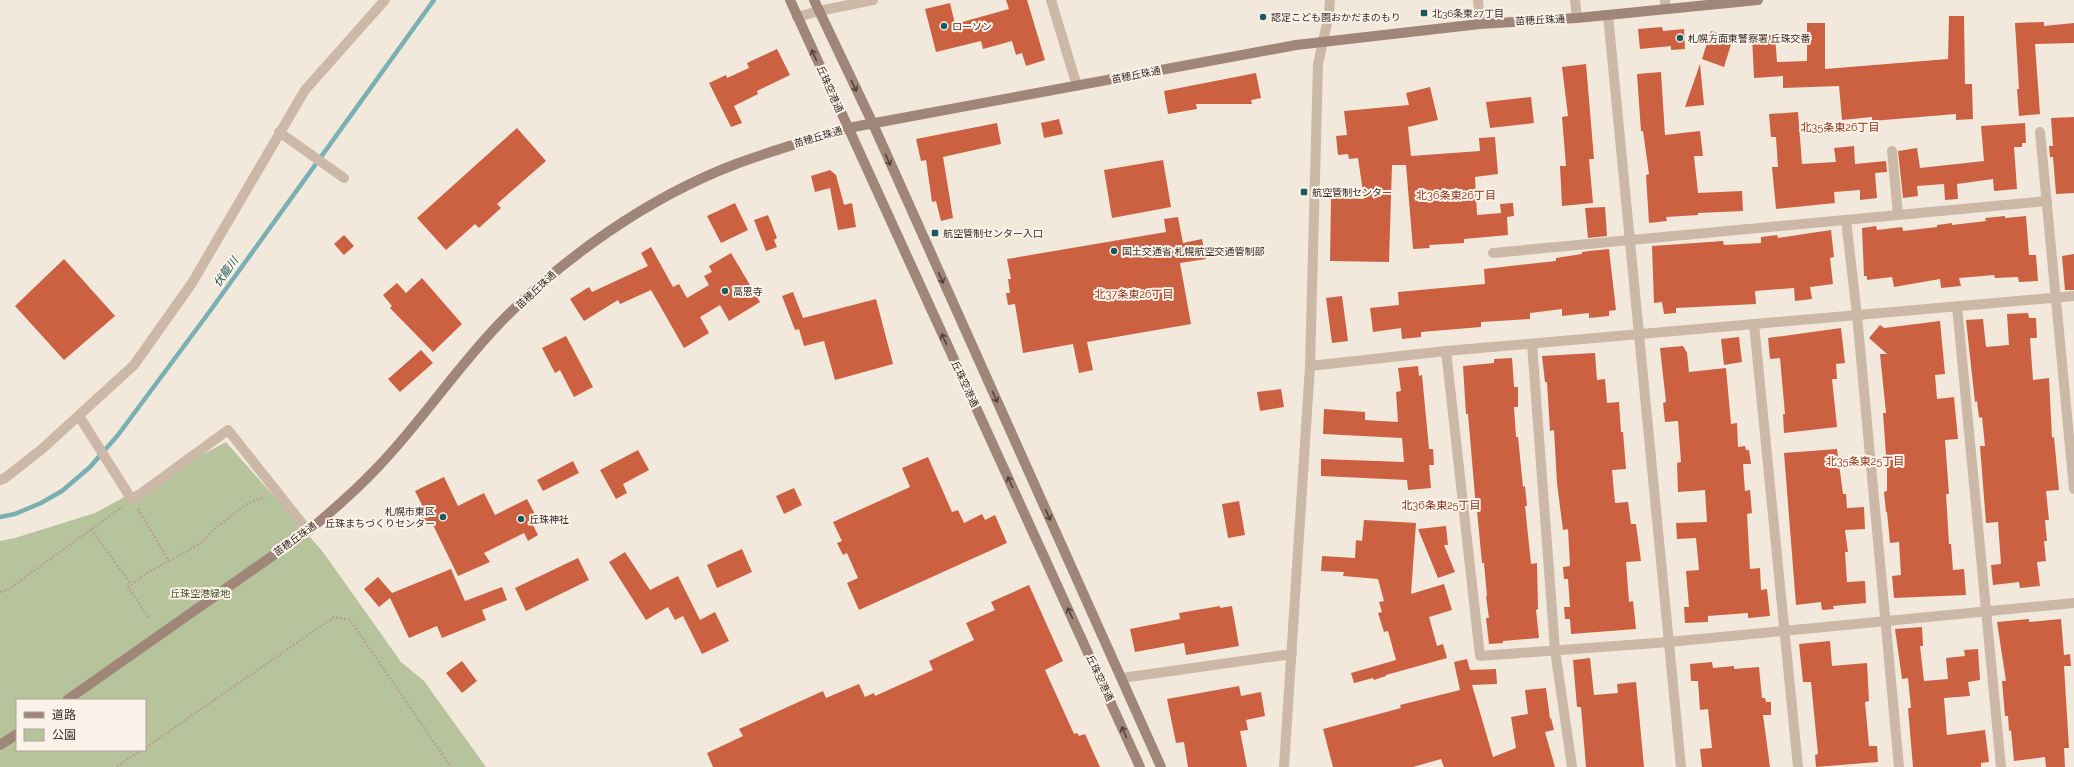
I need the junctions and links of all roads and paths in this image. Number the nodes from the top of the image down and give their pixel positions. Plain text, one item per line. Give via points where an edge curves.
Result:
1 (385, 0) edge
2 (790, 0) edge
3 (814, 0) edge
4 (873, 0) edge
5 (1051, 0) edge
6 (1330, 0) edge
7 (1478, 0) edge
8 (1575, 0) edge
9 (1758, 0) edge
10 (1665, 5) edge
11 (819, 11) junction
12 (1608, 15) junction
13 (798, 17) junction
14 (1577, 18) junction
15 (1480, 24) junction
16 (1323, 41) junction
17 (1077, 86) junction
18 (873, 124) junction
19 (848, 128) junction
20 (279, 132) junction
21 (2040, 132) dead end
22 (1892, 152) dead end
23 (344, 178) dead end
24 (2047, 201) junction
25 (1898, 215) junction
26 (1846, 220) junction
27 (1630, 240) junction
28 (1493, 253) dead end
29 (2074, 296) edge
30 (2056, 298) junction
31 (1956, 306) junction
32 (1857, 315) junction
33 (1754, 324) junction
34 (1640, 335) junction
35 (1532, 344) junction
36 (1446, 351) junction
37 (1310, 366) junction
38 (79, 416) junction
39 (0, 480) edge
40 (274, 488) junction
41 (2074, 489) edge
42 (132, 500) junction
43 (91, 529) junction
44 (308, 531) junction
45 (170, 561) junction
46 (131, 584) junction
47 (0, 592) edge
48 (2074, 603) edge
49 (1986, 611) junction
50 (149, 618) dead end
51 (1886, 620) junction
52 (1785, 629) junction
53 (1669, 642) junction
54 (1555, 650) junction
55 (1292, 654) junction
56 (1122, 678) junction
57 (68, 699) edge
58 (16, 735) edge
59 (0, 745) edge
60 (146, 747) edge
61 (141, 751) edge
62 (117, 767) edge
63 (451, 767) edge
64 (1140, 767) edge
65 (1161, 767) edge
66 (1284, 767) edge
67 (1572, 767) edge
68 (1681, 767) edge
69 (1798, 767) edge
70 (1900, 767) edge
71 (2001, 767) edge

1 - 20 street via 305,90
2 - 13 main road, 丘珠空港通
3 - 11 main road, 丘珠空港通
4 - 11 street
5 - 17 street
6 - 16 street
7 - 15 street
8 - 14 street
9 - 10 main road, 苗穂丘珠通
10 - 12 main road, 苗穂丘珠通
11 - 13 street
11 -> 18 main road, 丘珠空港通
12 - 14 main road, 苗穂丘珠通
12 - 27 street
19 -> 13 main road, 丘珠空港通
14 - 15 main road, 苗穂丘珠通
15 - 16 main road, 苗穂丘珠通
16 - 17 main road, 苗穂丘珠通
16 - 37 street via 1318,64
17 - 18 main road, 苗穂丘珠通
18 - 19 main road, 苗穂丘珠通
18 -> 56 main road, 丘珠空港通
19 - 44 main road, 苗穂丘珠通 via 785,146 734,165 638,212 552,274 497,326 376,470
64 -> 19 main road, 丘珠空港通
20 - 23 street
20 - 38 street via 192,283 163,325 134,365
21 - 24 street
22 - 25 street
24 - 25 street
24 - 30 street
25 - 26 street
26 - 27 street
26 - 32 street
27 - 28 street
27 - 34 street
29 - 30 street
30 - 31 street
30 - 41 street
31 - 32 street
31 - 49 street
32 - 33 street
32 - 51 street
33 - 34 street
33 - 52 street
34 - 35 street
34 - 53 street
35 - 36 street
35 - 54 street
36 - 37 street
36 - 54 street via 1480,656
37 - 55 street
38 - 39 street via 42,449
38 - 42 street
40 - 42 street via 228,430
40 - 44 street
40 - 45 path via 263,498 245,506 218,526 203,542
42 - 43 path
42 - 45 path
43 - 46 path
43 - 47 path via 9,590
44 - 57 main road, 苗穂丘珠通
45 - 46 path
46 - 50 path via 128,587
48 - 49 street
49 - 51 street
49 - 71 street
51 - 52 street
51 - 70 street
52 - 53 street
52 - 69 street
53 - 54 street
53 - 68 street
54 - 67 street
55 - 56 street
55 - 66 street
56 - 65 main road, 丘珠空港通
58 - 59 main road
60 - 63 path via 334,616 350,620
61 - 62 path

